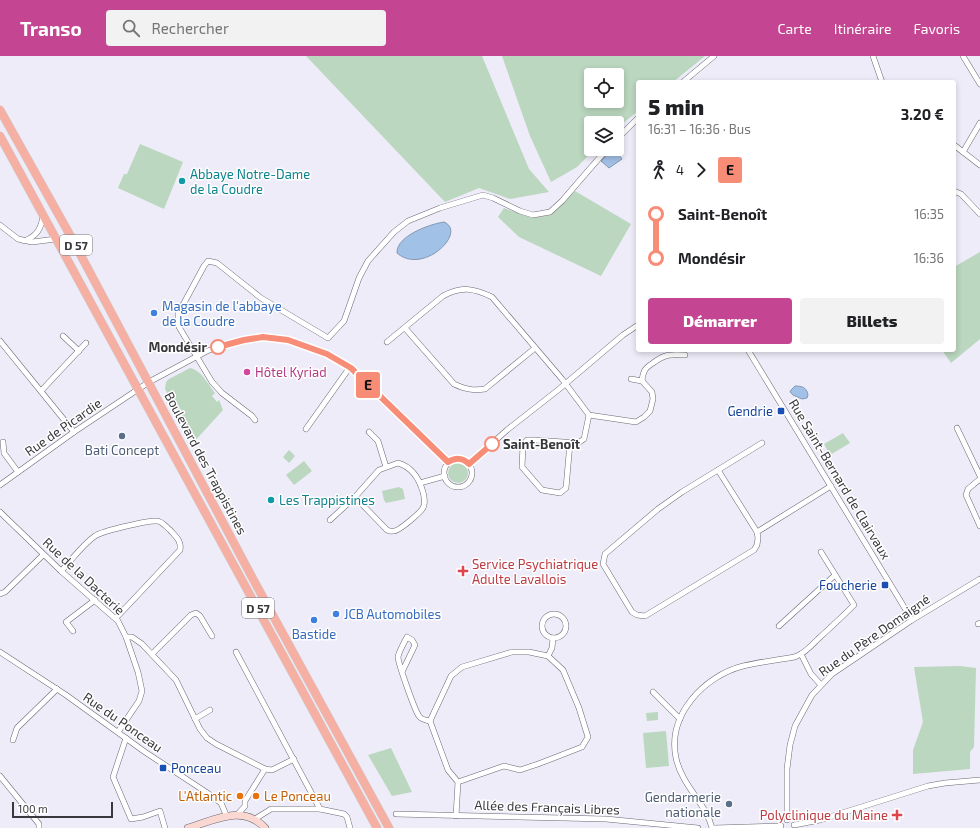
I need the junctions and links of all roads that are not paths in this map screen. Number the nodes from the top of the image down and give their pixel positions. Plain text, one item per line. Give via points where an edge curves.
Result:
1 (714, 56) edge
2 (873, 56) edge
3 (963, 56) edge
4 (685, 80) edge
5 (881, 80) edge
6 (980, 84) edge
7 (0, 110) edge
8 (636, 120) edge
9 (980, 123) edge
10 (624, 132) edge
11 (0, 136) edge
12 (956, 147) edge
13 (963, 152) junction
14 (601, 156) edge
15 (980, 165) edge
16 (956, 192) edge
17 (980, 214) edge
18 (43, 215) junction
19 (0, 225) edge
20 (56, 239) junction
21 (24, 240) junction
22 (636, 326) edge
23 (405, 328) junction
24 (63, 336) dead end
25 (0, 341) edge
26 (387, 342) dead end
27 (86, 343) dead end
28 (535, 348) junction
29 (79, 351) junction
30 (749, 352) edge
31 (685, 355) dead end
32 (195, 356) junction
33 (350, 367) junction
34 (631, 380) dead end
35 (642, 381) junction
36 (149, 382) junction
37 (565, 383) junction
38 (138, 388) junction
39 (41, 391) junction
40 (589, 415) junction
41 (255, 420) dead end
42 (957, 428) dead end
43 (306, 429) dead end
44 (74, 432) junction
45 (369, 432) dead end
46 (3, 442) dead end
47 (570, 443) junction
48 (762, 443) dead end
49 (448, 462) junction
50 (469, 464) junction
51 (386, 467) junction
52 (718, 470) junction
53 (18, 472) junction
54 (445, 476) junction
55 (980, 476) edge
56 (980, 479) edge
57 (420, 483) junction
58 (0, 485) edge
59 (831, 486) junction
60 (355, 497) junction
61 (0, 512) edge
62 (330, 520) dead end
63 (980, 526) edge
64 (757, 532) junction
65 (821, 552) dead end
66 (43, 555) junction
67 (61, 571) junction
68 (835, 575) junction
69 (980, 579) edge
70 (0, 594) edge
71 (95, 600) junction
72 (116, 618) junction
73 (912, 620) junction
74 (780, 626) dead end
75 (73, 631) dead end
76 (212, 636) dead end
77 (126, 637) junction
78 (553, 638) junction
79 (0, 652) edge
80 (236, 652) dead end
81 (152, 654) junction
82 (801, 654) junction
83 (548, 656) junction
84 (402, 672) junction
85 (820, 685) junction
86 (57, 689) junction
87 (652, 692) dead end
88 (210, 710) dead end
89 (195, 719) junction
90 (680, 719) junction
91 (430, 721) junction
92 (118, 732) junction
93 (126, 738) junction
94 (13, 740) dead end
95 (294, 759) junction
96 (265, 769) junction
97 (0, 776) edge
98 (980, 780) edge
99 (458, 782) junction
100 (320, 809) junction
101 (396, 814) dead end
102 (237, 815) junction
103 (456, 816) junction
104 (227, 817) junction
105 (255, 819) junction
106 (787, 820) junction
107 (794, 826) edge
108 (781, 827) edge
109 (38, 828) edge
110 (165, 828) edge
111 (188, 828) edge
112 (265, 828) edge
113 (350, 828) edge
114 (378, 828) edge
115 (390, 828) edge
116 (698, 828) edge
117 (713, 828) edge

1 - 4 street
2 - 5 street
3 - 6 street
7 - 36 main road, Boulevard des Trappistines / D 57
8 - 10 street
9 - 13 street
11 - 18 main road, Boulevard des Trappistines / D 57
12 - 13 street
13 - 15 street
14 - 32 street via 550,212 533,215 483,196 440,208 408,221 368,260 358,278 344,321 328,338 261,298 217,263 208,261 178,314 179,327
16 - 17 street
18 - 20 main road, Boulevard des Trappistines / D 57
18 - 21 street via 41,228 32,238
19 - 21 street via 18,239
20 - 21 street via 32,242
20 - 38 main road, Boulevard des Trappistines / D 57
22 - 37 street
23 - 26 street
23 - 28 street via 443,296 465,289 479,291 492,296
23 - 28 street via 454,384 475,391 485,389
24 - 29 street
25 - 39 street
27 - 29 street
28 - 37 street
29 - 39 street
30 - 59 street, Rue Saint-Bernard de Clairvaux
31 - 35 street via 662,356 645,368
32 - 33 street, Rue de Picardie via 227,344 263,337 288,340 327,354
32 - 36 street, Rue de Picardie
32 - 41 street via 222,394
33 - 43 street
33 - 49 street, Rue de Picardie
34 - 35 street
35 - 40 street via 652,392 653,399 650,411 644,417 636,422
36 - 38 street, Rue de Picardie
36 - 115 main road, Boulevard des Trappistines / D 57 via 253,579
37 - 40 street
37 - 50 street
38 - 44 street, Rue de Picardie
38 - 114 main road, Boulevard des Trappistines / D 57
39 - 44 street
40 - 47 street via 584,439 578,443
42 - 55 street
44 - 53 street, Rue de Picardie
45 - 51 street via 378,441
46 - 53 street via 4,453
47 - 47 street via 527,440 523,444 522,467 542,490 560,493 566,488
48 - 52 street
49 - 50 street via 458,458
49 - 54 street via 444,469
50 - 54 street via 472,477 464,486 452,485
51 - 57 street via 398,463 406,465
51 - 60 street via 379,470
52 - 64 street
52 - 64 street via 658,509 605,554 603,564 632,612 645,616 754,550 757,545
53 - 58 street, Rue de Picardie
54 - 57 street
56 - 63 street via 968,489 966,495
57 - 60 street via 425,501 423,507 394,532 387,530
59 - 64 street
59 - 73 street, Rue Saint-Bernard de Clairvaux
60 - 62 street
61 - 66 street, Rue de la Dacterie
65 - 68 street
66 - 67 street, Rue de la Dacterie
66 - 70 street
67 - 71 street, Rue de la Dacterie
67 - 72 street via 96,535 104,531 160,521 178,539 180,550
68 - 74 street
68 - 82 street via 854,605
69 - 73 street, Rue du Père Domaigné
71 - 72 street, Rue de la Dacterie
71 - 75 street via 66,622
72 - 77 street, Rue de la Dacterie
73 - 85 street, Rue du Père Domaigné via 832,674
76 - 81 street via 196,613
77 - 81 street via 132,637
77 - 92 street, Rue de la Dacterie via 142,691
78 - 78 street via 561,636 566,629 565,621 556,614 548,615 542,624 543,632
78 - 83 street
79 - 86 street, Rue du Ponceau
80 - 95 street
81 - 89 street via 176,680
82 - 85 street
82 - 90 street via 743,666 727,672 696,694
83 - 91 street via 512,652 462,667 451,676
83 - 99 street via 563,670 579,708 588,737 582,747 520,770 504,766
84 - 84 street via 398,657 407,638 415,645
84 - 91 street via 419,716
85 - 106 street, Rue du Père Domaigné via 800,715 790,745 787,769
86 - 92 street, Rue du Ponceau
86 - 94 street via 17,728
87 - 90 street
88 - 89 street
89 - 96 street via 207,738
90 - 117 street via 675,743 680,772
91 - 99 street via 448,770
92 - 93 street, Rue du Ponceau
93 - 104 street, Rue du Ponceau via 221,803
93 - 110 street via 113,777 131,819 160,811
95 - 96 street via 272,770
95 - 100 street
96 - 102 street via 245,801 245,806
97 - 109 street via 39,824
98 - 107 street via 928,786
99 - 103 street
100 - 105 street via 271,809
100 - 113 street via 344,814
101 - 103 street, Allée des Français Libres
102 - 104 main road
102 - 105 main road
103 - 116 street, Allée des Français Libres via 606,819
104 - 111 main road
105 - 112 main road
106 - 107 street via 791,820
106 - 108 street
108 - 117 street

